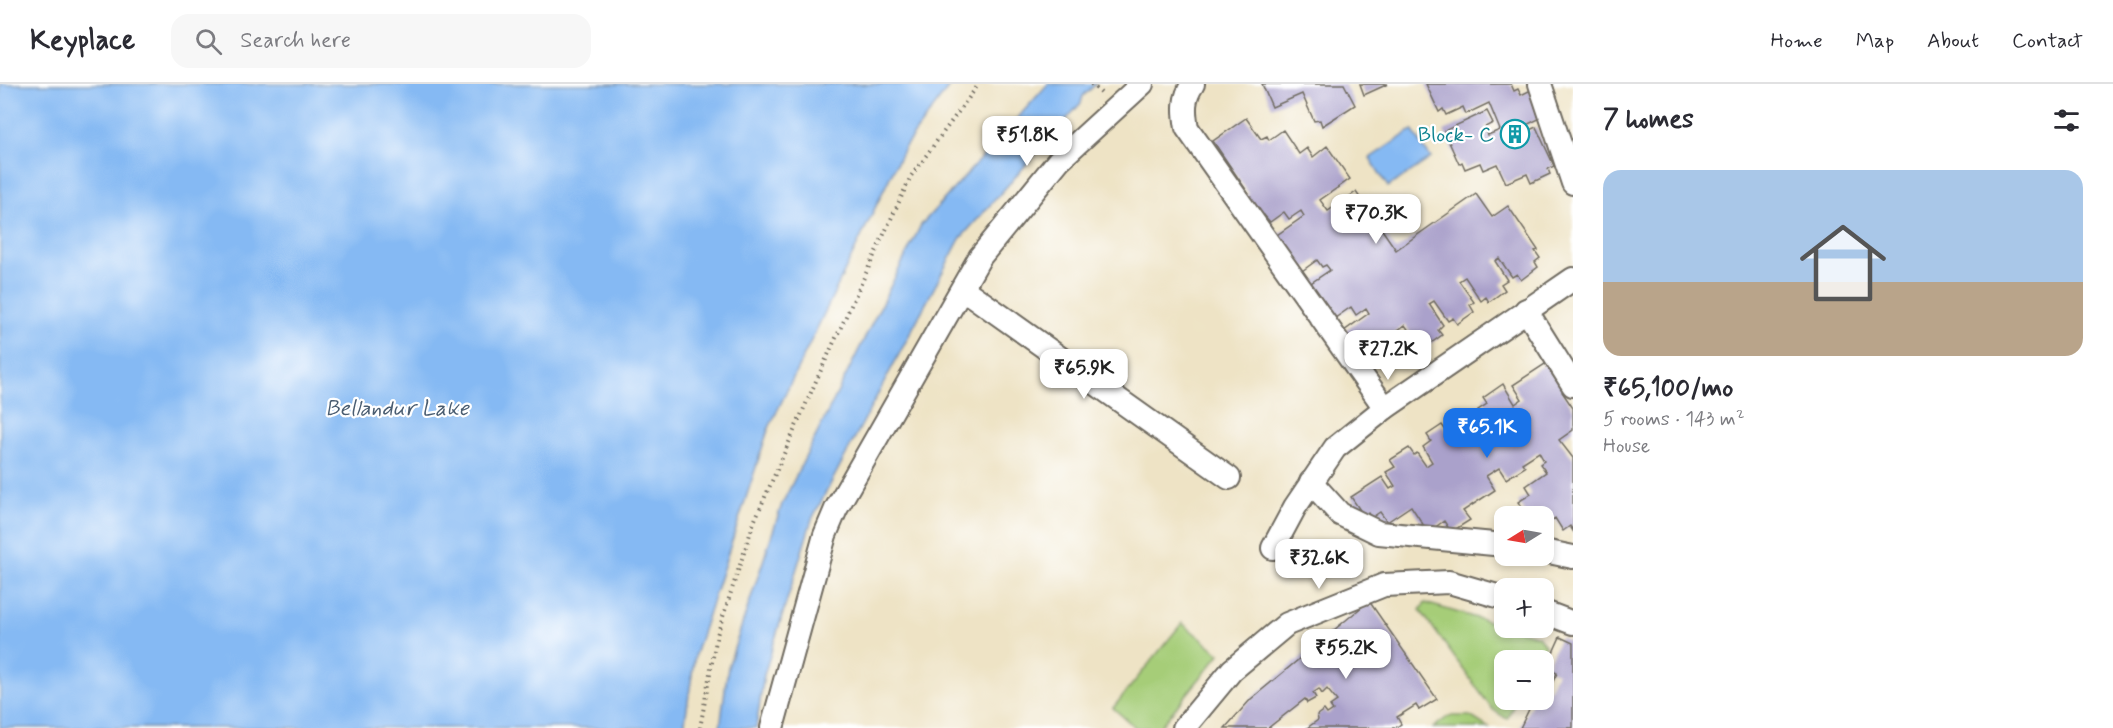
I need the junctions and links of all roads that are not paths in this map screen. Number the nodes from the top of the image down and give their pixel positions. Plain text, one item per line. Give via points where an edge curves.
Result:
1 (1142, 84) edge
2 (1193, 84) edge
3 (1540, 84) edge
4 (1573, 183) edge
5 (1573, 279) edge
6 (963, 289) junction
7 (1526, 310) junction
8 (1573, 385) edge
9 (1385, 408) junction
10 (1230, 478) dead end
11 (1311, 482) junction
12 (1494, 544) edge
13 (1273, 548) dead end
14 (1554, 553) edge
15 (1573, 557) edge
16 (1494, 595) edge
17 (1554, 616) edge
18 (1573, 623) edge
19 (772, 728) edge
20 (1184, 728) edge

1 - 6 street via 1059,160 980,257
2 - 9 street via 1185,96 1187,128
3 - 4 street
5 - 7 street
6 - 10 street
6 - 19 street via 836,509 825,535
7 - 8 street
7 - 9 street
9 - 11 street via 1335,448
11 - 12 street via 1340,514 1379,533
11 - 13 street
14 - 15 street
16 - 20 street via 1449,582 1384,585 1287,624 1232,670
17 - 18 street

